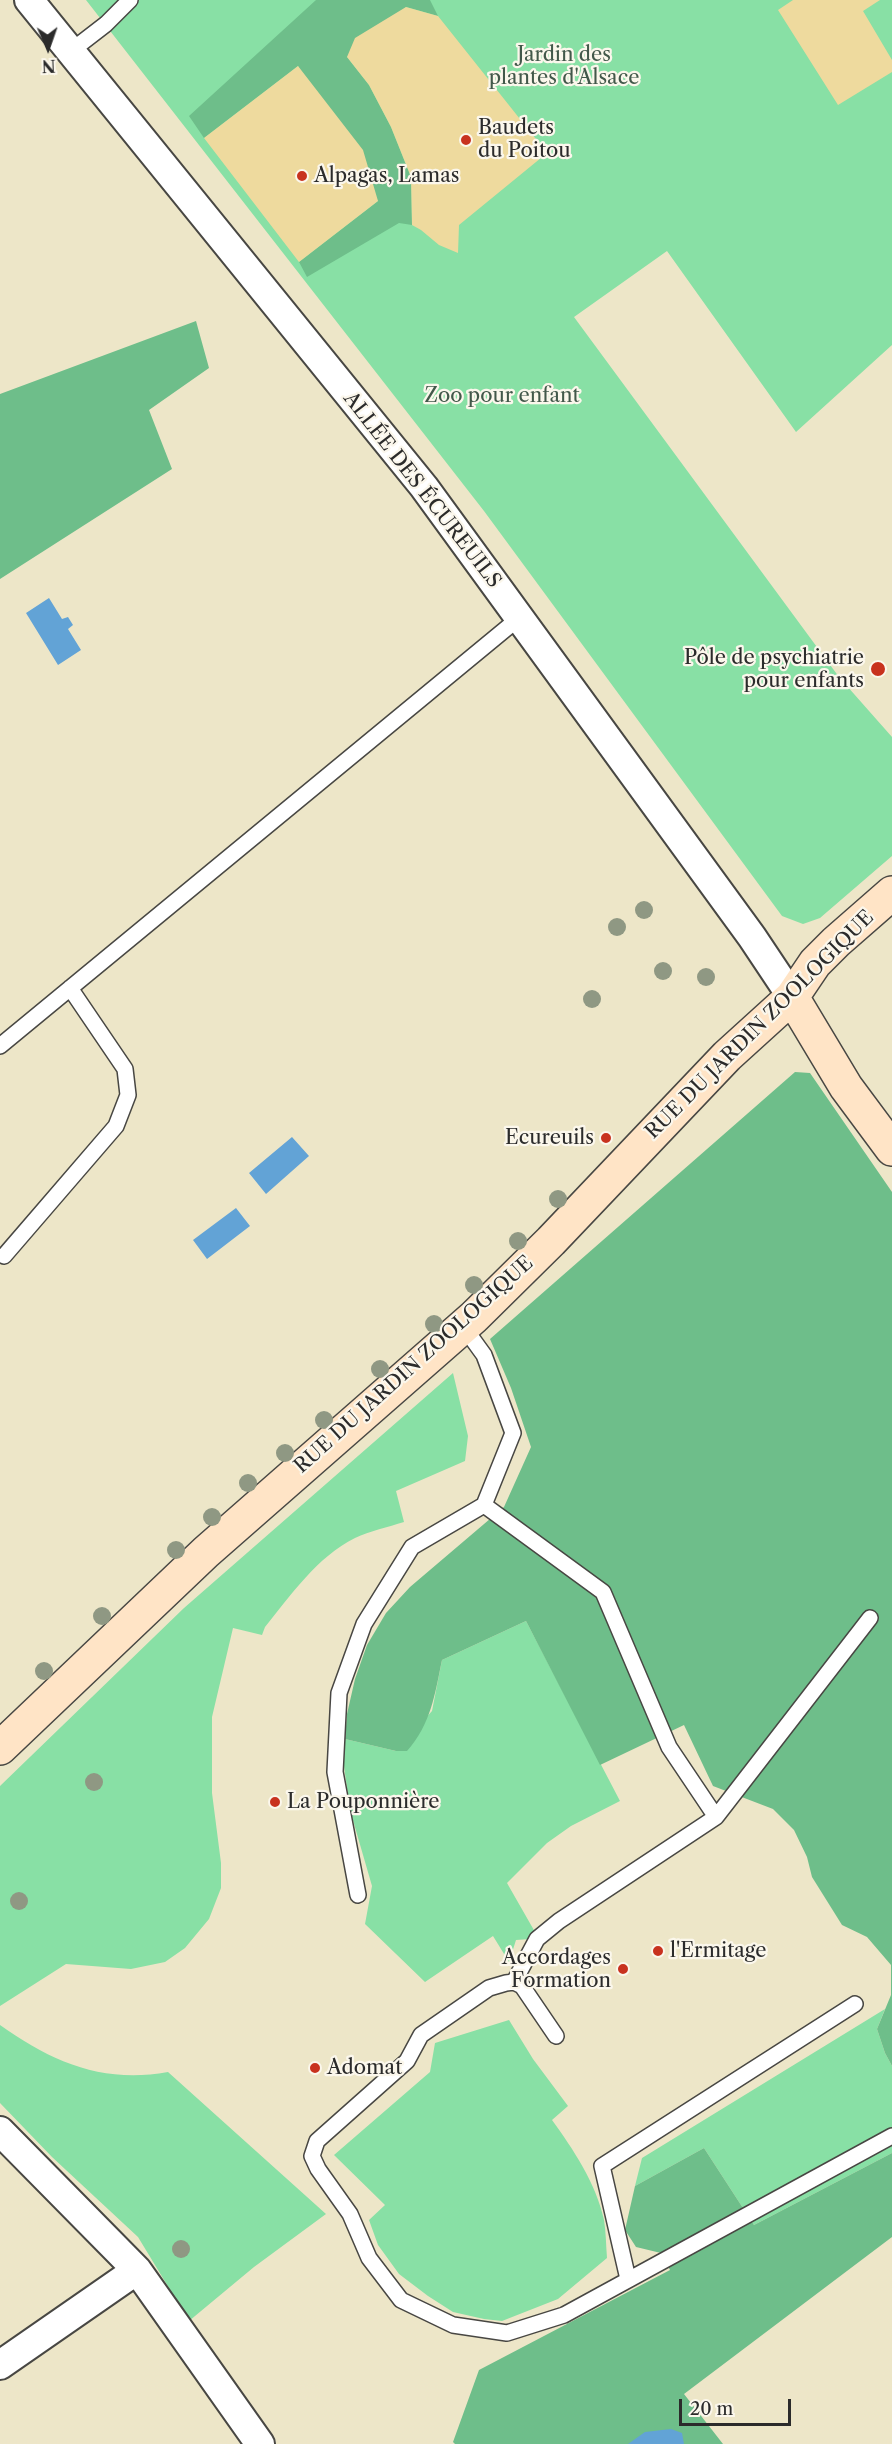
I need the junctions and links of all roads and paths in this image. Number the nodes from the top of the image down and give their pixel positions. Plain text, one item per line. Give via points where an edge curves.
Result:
1 (29, 0) edge
2 (130, 0) edge
3 (71, 51) junction
4 (519, 618) junction
5 (892, 893) edge
6 (70, 988) junction
7 (792, 997) junction
8 (0, 1046) edge
9 (892, 1149) edge
10 (4, 1256) dead end
11 (463, 1326) junction
12 (484, 1505) junction
13 (870, 1618) dead end
14 (0, 1748) edge
15 (716, 1817) junction
16 (358, 1895) dead end
17 (514, 1982) junction
18 (855, 2004) dead end
19 (556, 2036) dead end
20 (0, 2131) edge
21 (892, 2136) edge
22 (137, 2270) junction
23 (628, 2279) junction
24 (0, 2365) edge
25 (260, 2444) edge

1 - 3 street, ALLÉE DES ÉCUREUILS
2 - 3 lane
3 - 4 street, ALLÉE DES ÉCUREUILS via 424,487
4 - 6 lane
4 - 7 street, ALLÉE DES ÉCUREUILS via 752,936
5 - 7 main road, RUE DU JARDIN ZOOLOGIQUE via 815,963
6 - 8 lane
6 - 10 lane via 125,1069 128,1095 116,1126
7 - 9 main road via 846,1087
7 - 11 main road, RUE DU JARDIN ZOOLOGIQUE via 727,1056
11 - 12 lane via 484,1355 513,1433
11 - 14 main road, RUE DU JARDIN ZOOLOGIQUE via 206,1552
12 - 15 lane via 603,1592 669,1747
12 - 16 lane via 412,1548 364,1624 339,1693 335,1772
13 - 15 lane
15 - 17 lane via 559,1921 537,1939
17 - 19 lane via 522,1986
17 - 23 lane via 489,1988 421,2035 407,2061 317,2141 312,2156 350,2214 369,2258 401,2300 453,2325 507,2333 564,2315
18 - 23 lane via 602,2166
20 - 22 street
21 - 23 lane
22 - 24 street
22 - 25 street

